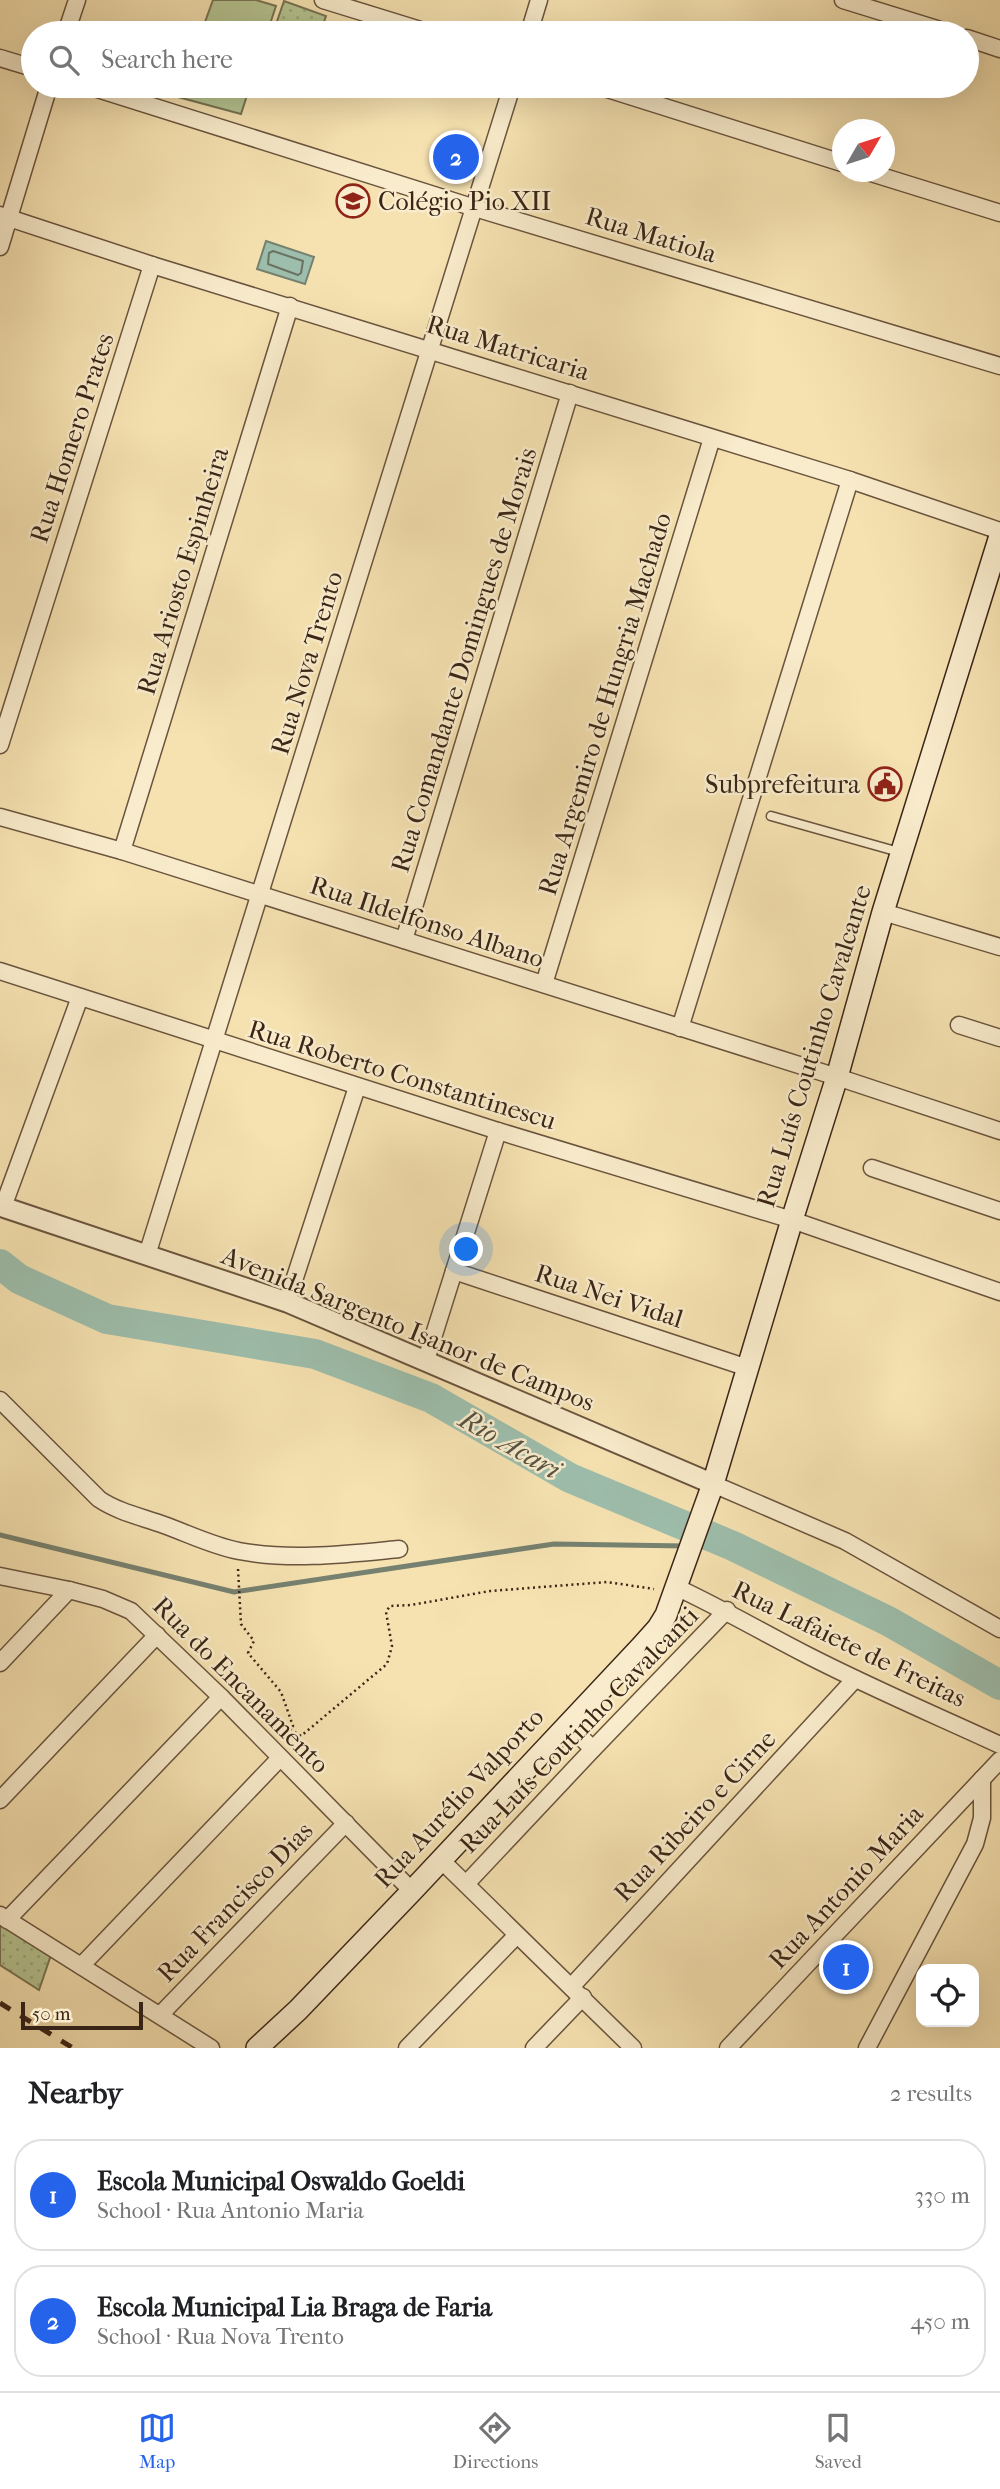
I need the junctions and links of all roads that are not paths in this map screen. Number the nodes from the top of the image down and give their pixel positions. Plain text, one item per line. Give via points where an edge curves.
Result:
1 (77, 0) edge
2 (323, 0) edge
3 (539, 0) edge
4 (843, 0) edge
5 (70, 21) edge
6 (391, 21) edge
7 (532, 21) edge
8 (911, 21) edge
9 (979, 42) edge
10 (1000, 49) edge
11 (0, 58) edge
12 (21, 64) edge
13 (45, 98) edge
14 (126, 98) edge
15 (508, 98) edge
16 (636, 98) edge
17 (832, 160) edge
18 (895, 180) edge
19 (475, 208) junction
20 (1000, 213) edge
21 (5, 216) edge
22 (0, 247) edge
23 (152, 265) junction
24 (290, 306) junction
25 (430, 350) junction
26 (1000, 366) edge
27 (570, 393) junction
28 (712, 438) junction
29 (850, 480) junction
30 (1000, 531) edge
31 (1000, 536) edge
32 (0, 745) edge
33 (771, 816) dead end
34 (0, 817) edge
35 (122, 851) junction
36 (902, 853) junction
37 (261, 895) junction
38 (883, 912) junction
39 (404, 940) junction
40 (1000, 947) edge
41 (0, 971) edge
42 (544, 984) junction
43 (80, 997) junction
44 (960, 1025) dead end
45 (680, 1028) junction
46 (1000, 1038) edge
47 (215, 1041) junction
48 (837, 1077) junction
49 (357, 1087) junction
50 (498, 1131) junction
51 (1000, 1131) edge
52 (872, 1168) dead end
53 (1, 1206) edge
54 (1000, 1211) edge
55 (792, 1220) junction
56 (147, 1255) junction
57 (454, 1271) junction
58 (1000, 1292) edge
59 (287, 1302) junction
60 (426, 1360) junction
61 (748, 1368) junction
62 (0, 1400) edge
63 (710, 1494) junction
64 (399, 1549) dead end
65 (0, 1576) edge
66 (677, 1585) junction
67 (69, 1590) junction
68 (727, 1611) junction
69 (1000, 1629) edge
70 (157, 1635) junction
71 (0, 1663) edge
72 (855, 1679) junction
73 (221, 1697) junction
74 (567, 1724) junction
75 (1000, 1745) edge
76 (593, 1749) junction
77 (275, 1753) junction
78 (1000, 1760) edge
79 (982, 1779) junction
80 (0, 1800) edge
81 (346, 1823) junction
82 (441, 1860) junction
83 (466, 1884) junction
84 (412, 1891) junction
85 (4, 1917) edge
86 (517, 1936) junction
87 (81, 1966) junction
88 (577, 1992) junction
89 (160, 2015) junction
90 (211, 2048) edge
91 (257, 2048) edge
92 (407, 2048) edge
93 (534, 2048) edge
94 (633, 2048) edge
95 (728, 2048) edge
96 (867, 2048) edge

1 - 5 street
2 - 6 street
3 - 7 street
4 - 8 street
9 - 10 street
11 - 12 street
13 - 21 street
14 - 19 street, Rua Matiola
15 - 19 street, Rua Nova Trento
16 - 17 street
18 - 20 street
19 - 25 street, Rua Nova Trento
19 - 26 street, Rua Matiola
21 - 22 street
21 - 23 street, Rua Matricaria
23 - 24 street, Rua Matricaria
23 - 32 street, Rua Homero Prates
24 - 25 street, Rua Matricaria
24 - 35 street, Rua Ariosto Espinheira
25 - 27 street, Rua Matricaria
25 - 37 street, Rua Nova Trento
27 - 28 street, Rua Matricaria
27 - 39 street, Rua Comandante Domingues de Morais
28 - 29 street, Rua Matricaria
28 - 42 street, Rua Argemiro de Hungria Machado
29 - 30 street, Rua Matricaria
29 - 45 street
31 - 36 main road, Rua Luís Coutinho Cavalcante
33 - 36 lane
34 - 35 street, Rua Ildelfonso Albano
35 - 37 street, Rua Ildelfonso Albano
36 - 38 main road, Rua Luís Coutinho Cavalcante
37 - 39 street, Rua Ildelfonso Albano
37 - 47 street, Rua Nova Trento
38 - 40 street
38 - 48 main road, Rua Luís Coutinho Cavalcante
39 - 42 street, Rua Ildelfonso Albano
41 - 43 street, Rua Roberto Constantinescu
42 - 45 street, Rua Ildelfonso Albano
43 - 47 street, Rua Roberto Constantinescu
43 - 53 street
44 - 46 street
45 - 48 street, Rua Ildelfonso Albano
47 - 49 street, Rua Roberto Constantinescu
47 - 56 street, Rua Nova Trento
48 - 51 street, Rua Ildelfonso Albano
48 - 55 main road, Rua Luís Coutinho Cavalcante
49 - 50 street, Rua Roberto Constantinescu
49 - 59 street
50 - 55 street, Rua Roberto Constantinescu
50 - 57 street
52 - 54 street
53 - 56 street, Avenida Sargento Isanor de Campos
55 - 58 street, Rua Roberto Constantinescu
55 - 61 main road, Rua Luís Coutinho Cavalcante
56 - 59 street, Avenida Sargento Isanor de Campos
57 - 60 street
57 - 61 street, Rua Nei Vidal
59 - 60 street, Avenida Sargento Isanor de Campos
60 - 63 street, Avenida Sargento Isanor de Campos
61 - 63 main road, Rua Luís Coutinho Cavalcante
62 - 64 street via 107,1504 212,1544 241,1552 307,1555
63 - 66 main road, Rua Luís Coutinho Cavalcante
63 - 69 street via 845,1541
65 - 67 street, Rua do Encanamento
66 - 68 street, Rua Lafaiete de Freitas
66 - 74 main road, Rua Aurélio Valporto via 658,1628
67 - 70 street, Rua do Encanamento via 124,1607
67 - 71 street
68 - 72 street, Rua Lafaiete de Freitas
68 - 76 street, Rua Luís Coutinho Cavalcanti
70 - 73 street, Rua do Encanamento
70 - 80 street
72 - 75 street, Rua Lafaiete de Freitas
72 - 88 street, Rua Ribeiro e Cirne
73 - 77 street, Rua do Encanamento
73 - 85 street
74 - 76 street
74 - 82 main road, Rua Aurélio Valporto
76 - 83 street, Rua Luís Coutinho Cavalcanti
77 - 81 street, Rua do Encanamento
77 - 87 street
78 - 79 street, Rua Antonio Maria
79 - 95 street, Rua Antonio Maria
79 - 96 street via 982,1818 975,1843
81 - 84 street, Rua do Encanamento
81 - 89 street, Rua Francisco Dias
82 - 83 street
82 - 84 main road, Rua Aurélio Valporto
83 - 86 street
84 - 91 main road, Rua Aurélio Valporto
85 - 87 street
86 - 88 street
86 - 92 street
87 - 89 street
88 - 93 street, Rua Ribeiro e Cirne
88 - 94 street
89 - 90 street

